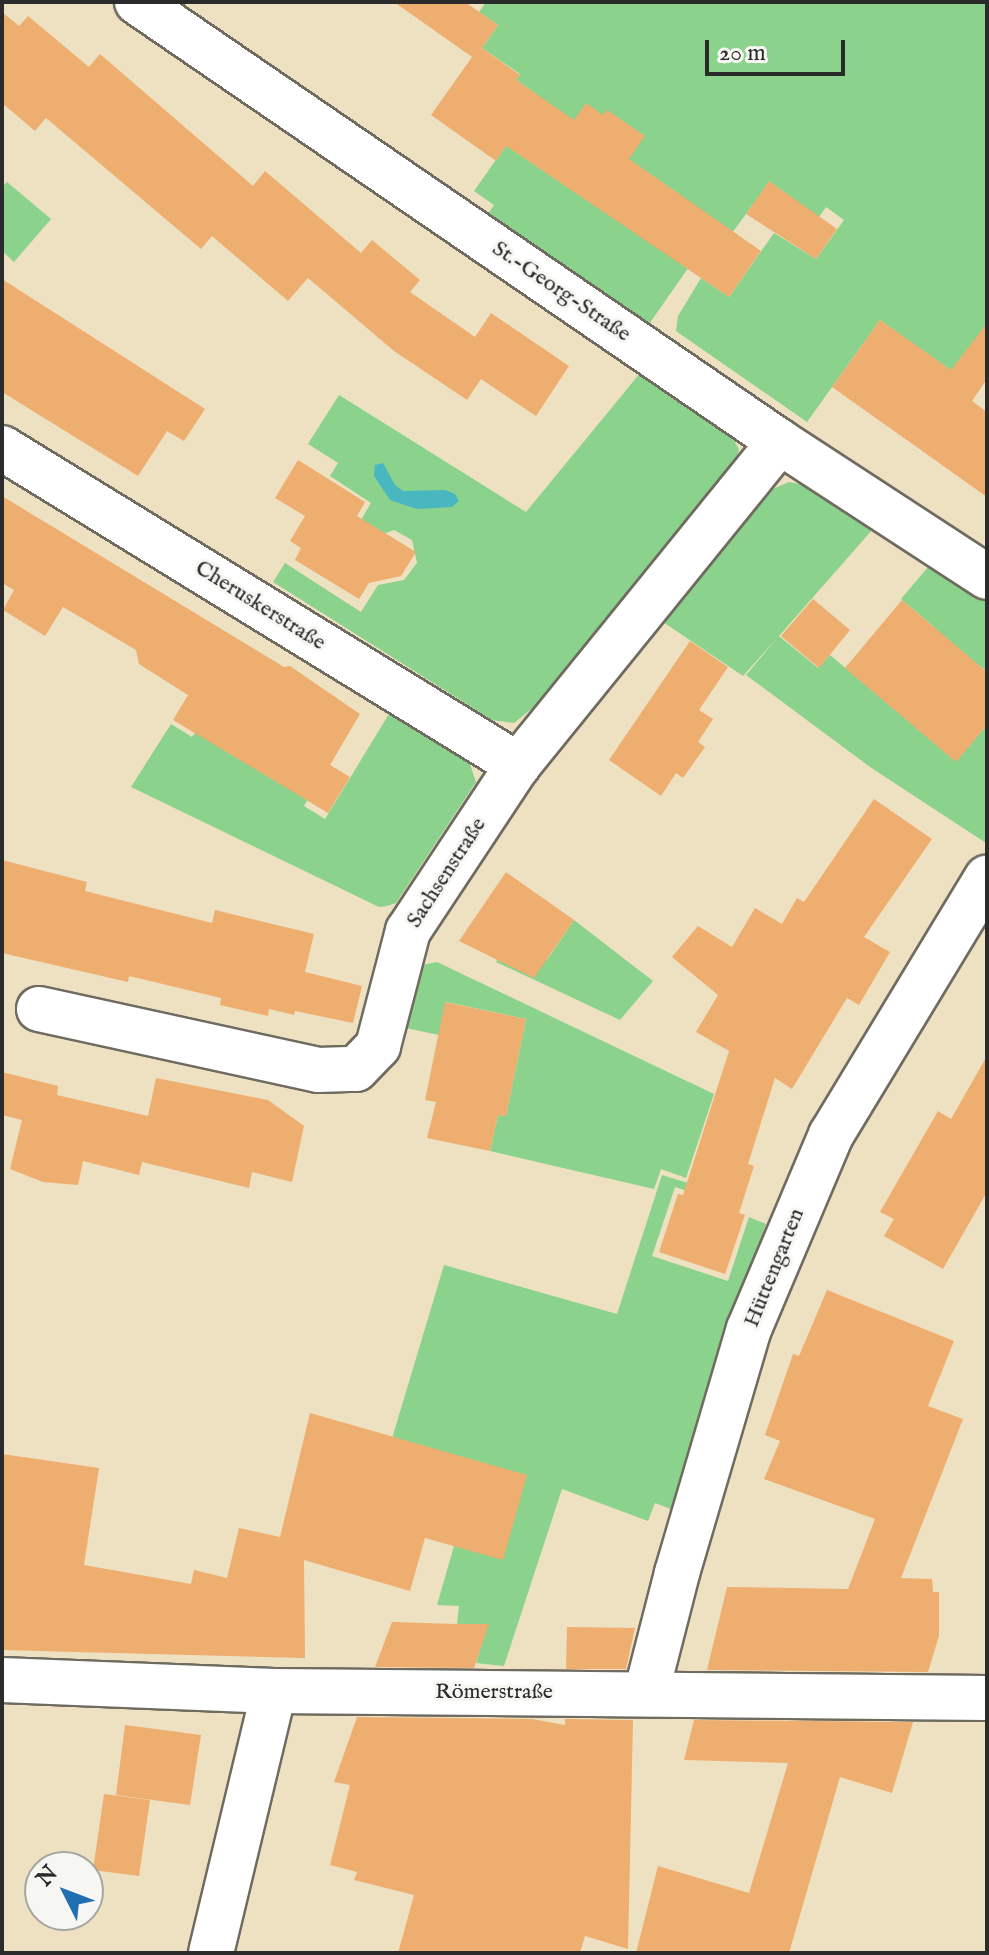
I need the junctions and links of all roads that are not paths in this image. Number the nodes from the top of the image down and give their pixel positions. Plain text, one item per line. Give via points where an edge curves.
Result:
1 (137, 2) edge
2 (780, 442) junction
3 (2, 448) edge
4 (987, 577) edge
5 (518, 765) junction
6 (987, 877) edge
7 (39, 1009) dead end
8 (2, 1680) edge
9 (274, 1691) junction
10 (646, 1694) junction
11 (987, 1698) edge
12 (211, 1953) edge

1 - 2 street, St.-Georg-Straße
2 - 4 street, St.-Georg-Straße
2 - 5 street, Sachsenstraße
3 - 5 street, Cheruskerstraße
5 - 7 street, Sachsenstraße via 408,931 378,1046 356,1069 318,1070
6 - 10 street, Hüttengarten via 831,1135 749,1329
8 - 9 street, Römerstraße
9 - 10 street, Römerstraße
9 - 12 street
10 - 11 street, Römerstraße

